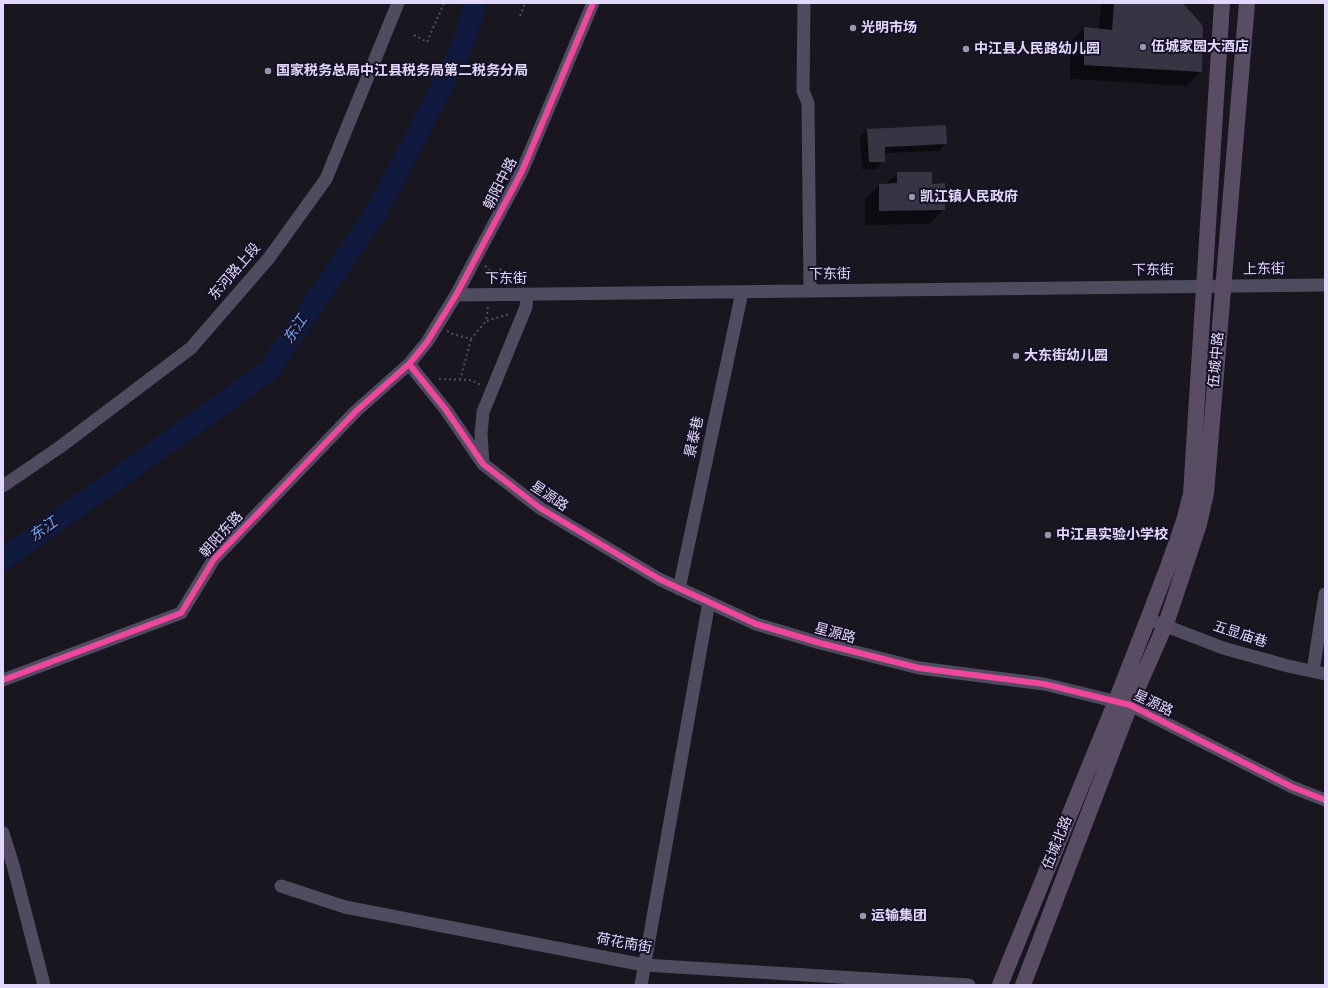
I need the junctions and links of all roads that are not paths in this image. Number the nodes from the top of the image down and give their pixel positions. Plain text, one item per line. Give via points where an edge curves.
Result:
1 (398, 3) edge
2 (593, 3) edge
3 (804, 3) edge
4 (1222, 3) edge
5 (1247, 3) edge
6 (1325, 285) edge
7 (1224, 286) junction
8 (1203, 287) junction
9 (810, 291) junction
10 (742, 292) junction
11 (456, 295) junction
12 (527, 295) junction
13 (409, 364) junction
14 (483, 464) junction
15 (3, 486) edge
16 (679, 588) junction
17 (1325, 594) edge
18 (709, 602) junction
19 (1148, 618) junction
20 (1165, 625) junction
21 (1319, 673) edge
22 (3, 680) edge
23 (1123, 703) junction
24 (1325, 800) edge
25 (3, 833) edge
26 (281, 886) dead end
27 (644, 964) junction
28 (44, 985) edge
29 (641, 985) edge
30 (969, 985) edge
31 (1000, 985) edge
32 (1023, 985) edge

1 - 15 street, 东河路上段 via 326,179 269,258 190,348 60,447
2 - 11 street, 朝阳中路 via 522,171
3 - 9 street via 803,91 808,103
4 - 8 main road, 伍城中路
5 - 7 main road, 伍城中路
6 - 7 street, 上东街
7 - 8 street, 上东街
7 - 20 main road, 伍城中路 via 1206,493
8 - 9 street, 下东街
8 - 19 main road, 伍城中路 via 1191,494 1179,536
9 - 10 street, 下东街
10 - 12 street, 下东街
10 - 16 street, 景泰巷
11 - 12 street, 下东街
11 - 13 street, 朝阳中路 via 428,342
12 - 14 street via 526,307 483,412
13 - 14 street, 星源路 via 446,410
13 - 22 street, 朝阳东路 via 356,411 214,559 181,613
14 - 16 street, 星源路 via 540,508 659,579
16 - 18 street, 星源路
17 - 21 street
18 - 23 street, 星源路 via 756,624 919,668 1044,684
18 - 27 street
19 - 20 street, 五显庙巷
19 - 23 main road, 伍城中路
20 - 21 street, 五显庙巷 via 1223,648
20 - 23 main road, 伍城中路
23 - 24 street, 星源路 via 1292,787
23 - 31 main road, 伍城北路
23 - 32 main road, 伍城北路
25 - 28 street
26 - 27 street, 荷花南街 via 345,907
27 - 29 street
27 - 30 street, 荷花南街

